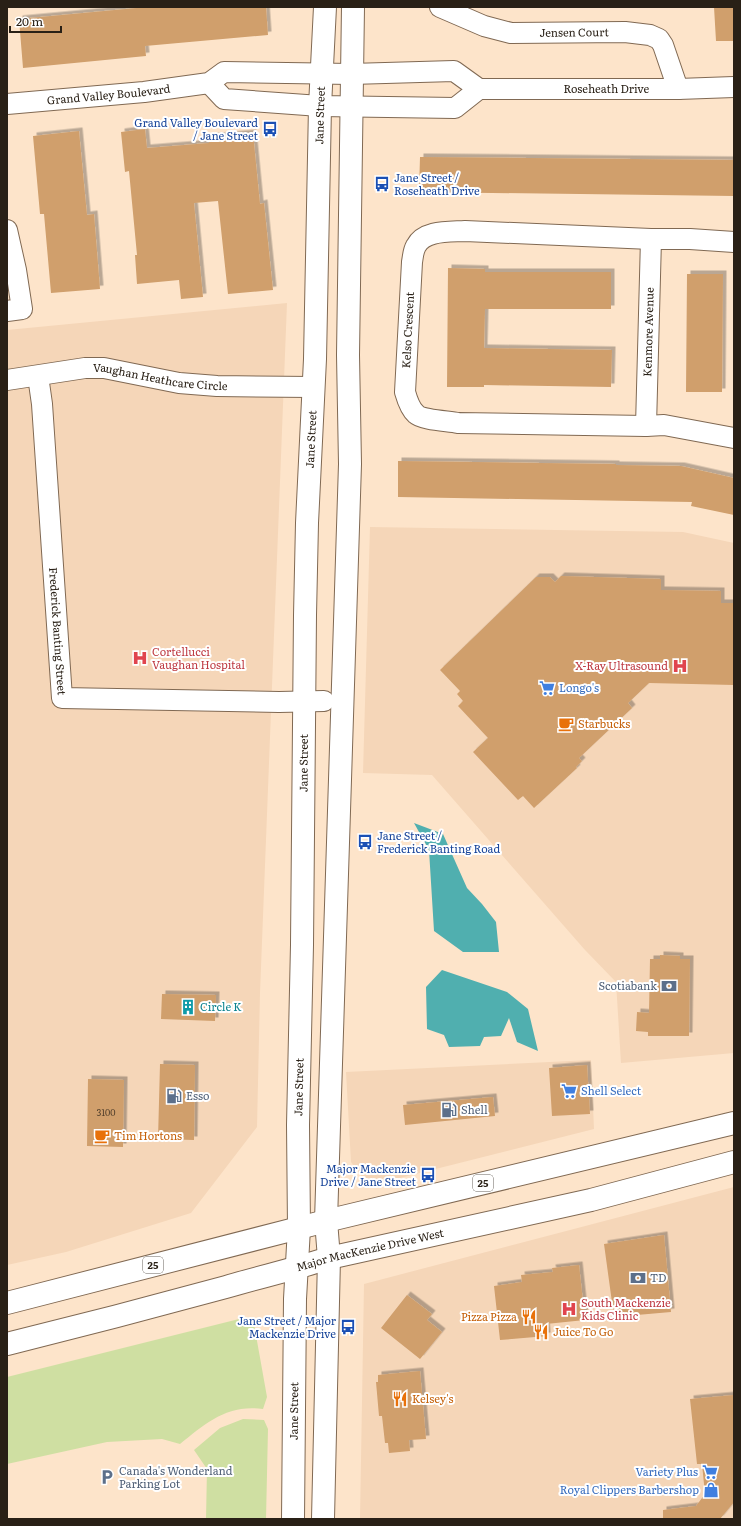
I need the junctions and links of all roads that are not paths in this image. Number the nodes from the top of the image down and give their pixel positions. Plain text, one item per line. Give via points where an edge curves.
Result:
1 (325, 7) edge
2 (353, 7) edge
3 (440, 7) edge
4 (322, 74) junction
5 (351, 74) junction
6 (209, 83) junction
7 (734, 87) edge
8 (479, 89) junction
9 (678, 89) junction
10 (7, 104) edge
11 (320, 106) junction
12 (351, 106) junction
13 (7, 230) edge
14 (651, 239) junction
15 (734, 242) edge
16 (7, 311) edge
17 (38, 376) junction
18 (7, 380) edge
19 (314, 387) junction
20 (646, 426) junction
21 (734, 438) edge
22 (314, 701) junction
23 (734, 1123) edge
24 (734, 1162) edge
25 (326, 1221) junction
26 (299, 1228) junction
27 (328, 1258) junction
28 (296, 1269) junction
29 (7, 1302) edge
30 (7, 1344) edge
31 (293, 1519) edge
32 (323, 1519) edge

1 - 4 main road, Jane Street
2 - 5 main road
3 - 9 street, Jensen Court via 484,26 511,33 624,32 650,35 659,39 663,45
4 - 5 street, Grand Valley Boulevard
4 - 6 street, Grand Valley Boulevard via 224,72
4 - 11 main road, Jane Street
5 - 8 street via 454,71
5 - 12 main road
6 - 10 street, Grand Valley Boulevard via 144,92
6 - 11 street via 224,99
7 - 9 street, Roseheath Drive
8 - 9 street, Roseheath Drive
8 - 12 street via 455,108
11 - 12 street
11 - 19 main road, Jane Street
12 - 25 main road via 349,480
13 - 16 street via 22,309
14 - 15 street, Kelso Crescent via 690,238
14 - 20 street, Kenmore Avenue
14 - 20 street, Kelso Crescent via 465,231 436,233 422,238 415,247 412,262 405,392 416,415 425,419 458,423
17 - 18 street, Vaughan Heathcare Circle
17 - 19 street, Vaughan Heathcare Circle via 85,368 104,368 179,383
17 - 22 street, Frederick Banting Street via 62,698
19 - 22 main road, Jane Street via 307,538
20 - 21 street, Kelso Crescent via 664,424
22 - 26 main road, Jane Street via 302,945 298,1125
23 - 25 main road, 25
24 - 27 main road, Major MacKenzie Drive West via 591,1200
25 - 26 main road, 25
25 - 27 main road
26 - 28 main road, Jane Street
26 - 29 main road, 25
27 - 28 main road, Major MacKenzie Drive West
27 - 32 main road
28 - 30 main road, Major MacKenzie Drive West
28 - 31 main road, Jane Street

